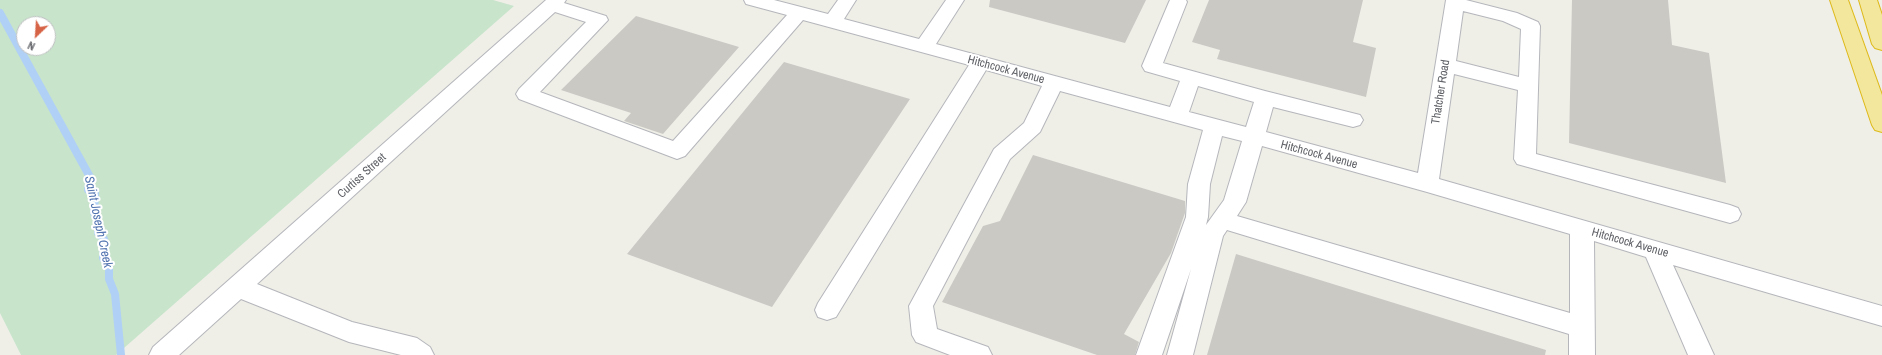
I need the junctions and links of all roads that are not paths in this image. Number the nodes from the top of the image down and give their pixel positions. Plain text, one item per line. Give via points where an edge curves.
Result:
1 (754, 0) edge
2 (847, 0) edge
3 (954, 0) edge
4 (1838, 0) edge
5 (1868, 0) edge
6 (1455, 1) edge
7 (554, 2) edge
8 (1178, 2) dead end
9 (799, 13) junction
10 (832, 22) junction
11 (1882, 44) edge
12 (924, 47) junction
13 (980, 63) junction
14 (1445, 65) junction
15 (1191, 77) junction
16 (1054, 83) junction
17 (1528, 86) junction
18 (1265, 98) junction
19 (1177, 117) junction
20 (1353, 120) dead end
21 (1882, 125) edge
22 (1214, 127) junction
23 (1253, 137) junction
24 (1427, 184) junction
25 (1730, 214) dead end
26 (1222, 220) junction
27 (1582, 229) junction
28 (1655, 250) junction
29 (238, 287) junction
30 (827, 310) dead end
31 (1882, 316) edge
32 (1582, 327) junction
33 (164, 353) edge
34 (422, 355) edge
35 (979, 355) edge
36 (1150, 355) edge
37 (1180, 355) edge
38 (1582, 355) edge
39 (1701, 355) edge

1 - 9 street, Hitchcock Avenue
2 - 10 street
3 - 12 street
4 - 21 highway
5 - 11 highway
6 - 14 street, Thatcher Road
6 - 17 street via 1510,17 1530,26
7 - 9 street via 599,20 526,94 677,151
7 - 29 street, Curtiss Street
8 - 15 street via 1152,66
9 - 10 street, Hitchcock Avenue
10 - 12 street, Hitchcock Avenue
12 - 13 street, Hitchcock Avenue
13 - 16 street, Hitchcock Avenue
13 - 30 street
14 - 17 street
14 - 24 street, Thatcher Road
15 - 18 street
15 - 19 street
16 - 19 street, Hitchcock Avenue
16 - 35 street via 1033,127 1002,154 921,306 925,335
17 - 25 street via 1525,159
18 - 20 street
18 - 23 street
19 - 22 street, Hitchcock Avenue
22 - 23 street, Hitchcock Avenue
22 - 36 street via 1199,184 1197,217
23 - 24 street, Hitchcock Avenue
23 - 26 street via 1235,202
24 - 27 street, Hitchcock Avenue
26 - 32 street
26 - 37 street via 1212,234
27 - 28 street, Hitchcock Avenue
27 - 32 street
28 - 31 street, Hitchcock Avenue
28 - 39 street
29 - 33 street, Curtiss Street
29 - 34 street via 348,332 408,346
32 - 38 street

